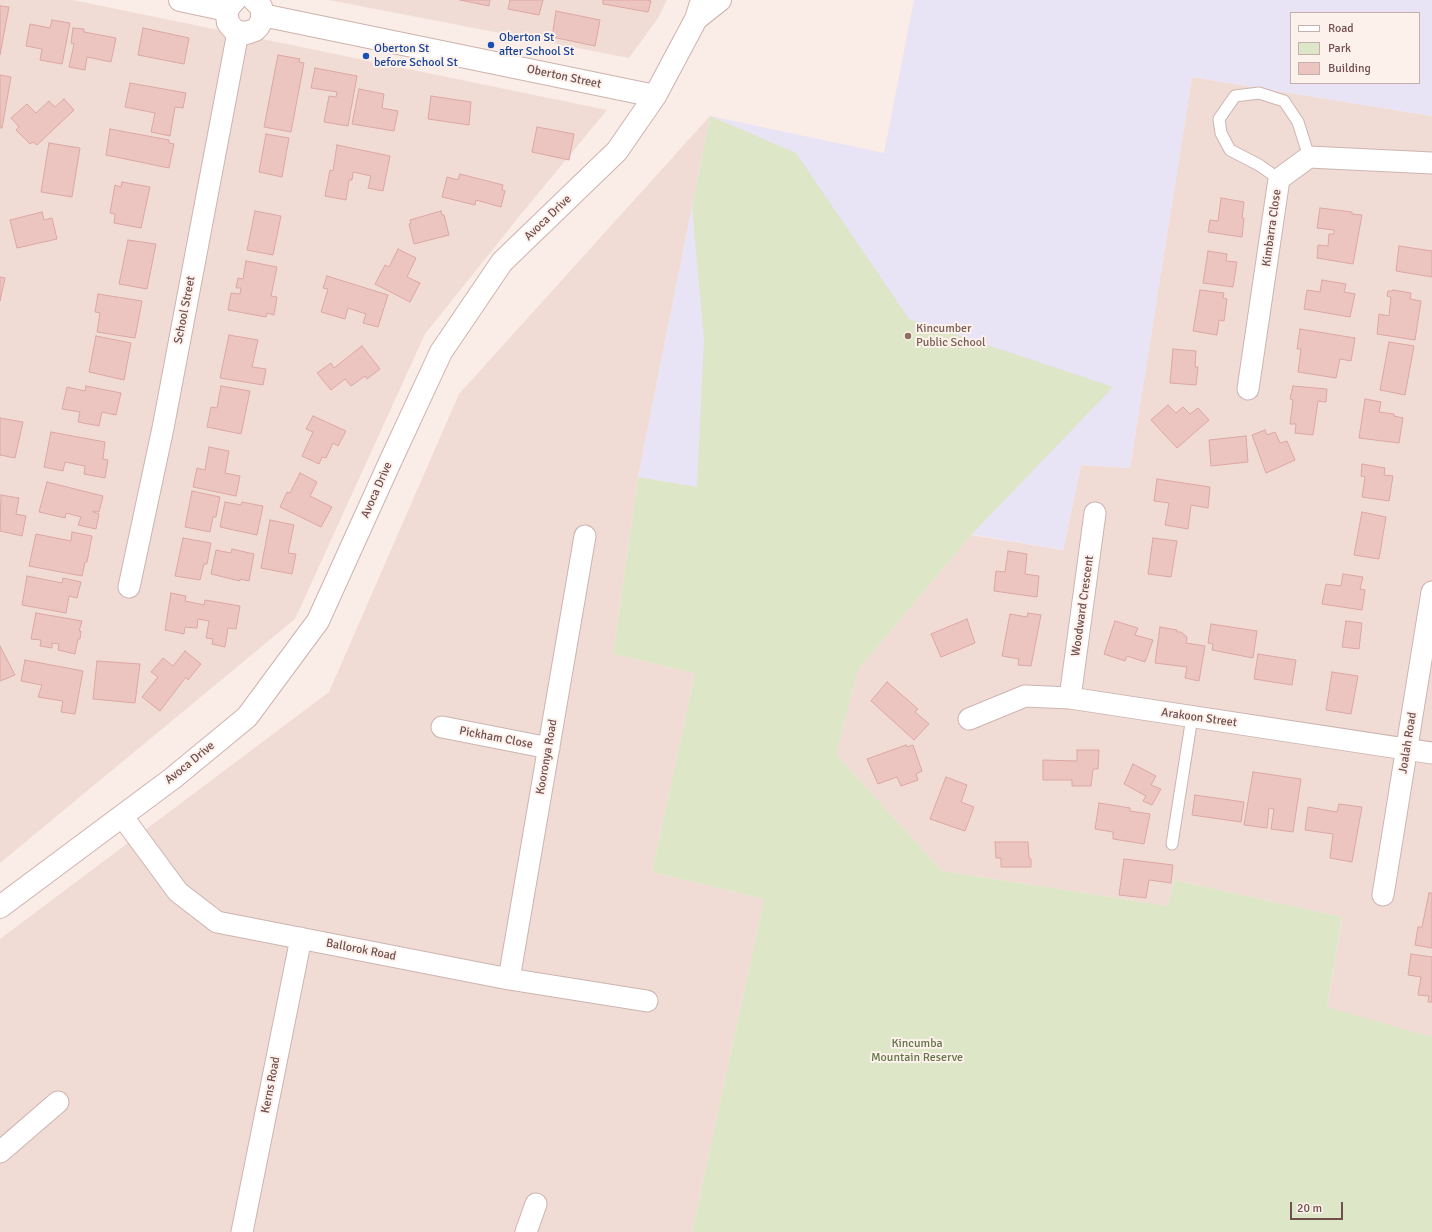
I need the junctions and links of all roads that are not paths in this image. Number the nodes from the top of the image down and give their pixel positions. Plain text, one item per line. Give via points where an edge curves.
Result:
1 (180, 0) edge
2 (720, 0) edge
3 (231, 5) edge
4 (258, 8) edge
5 (699, 10) edge
6 (238, 32) junction
7 (655, 96) junction
8 (1309, 156) junction
9 (1432, 163) edge
10 (1279, 179) junction
11 (1248, 389) dead end
12 (1095, 513) dead end
13 (585, 536) dead end
14 (129, 587) dead end
15 (1432, 592) edge
16 (1070, 698) junction
17 (1192, 717) junction
18 (969, 720) dead end
19 (442, 728) dead end
20 (549, 748) junction
21 (1407, 749) junction
22 (1432, 753) edge
23 (122, 816) junction
24 (1172, 844) dead end
25 (1383, 895) dead end
26 (0, 907) edge
27 (301, 938) junction
28 (509, 979) junction
29 (647, 1001) dead end
30 (58, 1102) dead end
31 (0, 1152) edge
32 (536, 1204) dead end
33 (242, 1232) edge
34 (526, 1232) edge

1 - 3 main road
2 - 5 main road, Avoca Drive
3 - 6 main road via 227,15 228,23
4 - 6 main road via 260,24 255,30
4 - 7 main road, Oberton Street
5 - 7 main road, Avoca Drive
6 - 14 street, School Street via 163,428
7 - 23 main road, Avoca Drive via 617,151 502,262 441,352 318,621 266,692 247,717
8 - 9 street
8 - 10 street, Kimbarra Close
8 - 10 lane via 1298,122 1284,101 1259,93 1235,96 1219,119 1221,133 1230,150 1259,164
10 - 11 street, Kimbarra Close
12 - 16 street, Woodward Crescent
13 - 20 street, Kooronya Road
15 - 21 street, Joalah Road
16 - 17 street, Arakoon Street
16 - 18 street, Arakoon Street via 1025,696
17 - 21 street, Arakoon Street
17 - 24 lane
19 - 20 street, Pickham Close
20 - 28 street, Kooronya Road
21 - 22 street, Arakoon Street
21 - 25 street, Joalah Road
23 - 26 main road, Avoca Drive
23 - 27 street, Ballorok Road via 178,892 217,922
27 - 28 street, Ballorok Road
27 - 33 street, Kerns Road
28 - 29 street, Ballorok Road
30 - 31 street
32 - 34 street

